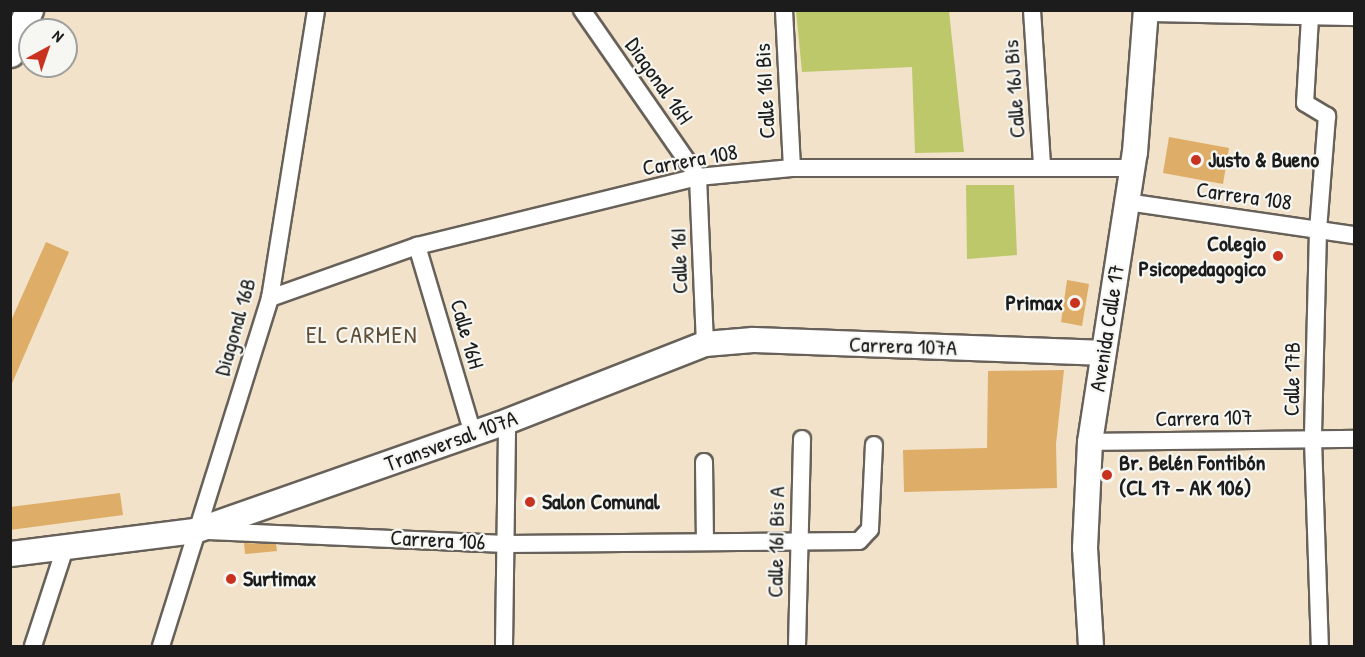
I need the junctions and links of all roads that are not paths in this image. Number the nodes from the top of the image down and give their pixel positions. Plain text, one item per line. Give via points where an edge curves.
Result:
1 (29, 10) edge
2 (316, 10) edge
3 (582, 10) edge
4 (784, 10) edge
5 (1032, 10) edge
6 (1146, 12) edge
7 (1310, 17) junction
8 (1354, 17) edge
9 (10, 53) edge
10 (1042, 165) junction
11 (792, 168) junction
12 (1133, 168) junction
13 (698, 177) junction
14 (1127, 202) junction
15 (1318, 230) junction
16 (1354, 235) edge
17 (417, 246) junction
18 (270, 298) junction
19 (705, 344) junction
20 (1101, 353) junction
21 (507, 422) junction
22 (472, 434) junction
23 (1354, 439) edge
24 (802, 440) dead end
25 (1313, 440) junction
26 (1090, 442) junction
27 (874, 445) dead end
28 (704, 462) dead end
29 (195, 531) junction
30 (705, 540) junction
31 (797, 541) junction
32 (506, 544) junction
33 (65, 548) junction
34 (10, 555) edge
35 (33, 646) edge
36 (161, 646) edge
37 (504, 646) edge
38 (797, 646) edge
39 (1091, 646) edge
40 (1320, 646) edge

1 - 9 main road
2 - 18 street, Diagonal 16B
3 - 13 street, Diagonal 16H
4 - 11 street, Calle 16I Bis
5 - 10 street, Calle 16J Bis
6 - 7 street
6 - 12 street, Avenida Calle 17
7 - 8 street
7 - 15 street, Calle 17B via 1305,103 1325,113
10 - 11 street, Carrera 108
10 - 12 street, Carrera 108
11 - 13 street, Carrera 108
12 - 14 street, Avenida Calle 17
13 - 17 street, Carrera 108
13 - 19 street, Calle 16I
14 - 15 street, Carrera 108
14 - 20 street, Avenida Calle 17
15 - 16 street, Carrera 108
15 - 25 street, Calle 17B
17 - 18 street, Carrera 108
17 - 22 street, Calle 16H
18 - 29 street, Diagonal 16B
19 - 20 street, Carrera 107A via 753,340
19 - 21 street, Transversal 107A
20 - 26 street, Avenida Calle 17
21 - 22 street, Transversal 107A
21 - 32 street
22 - 29 street, Transversal 107A
23 - 25 street, Carrera 107
24 - 31 street, Calle 16I Bis A
25 - 26 street, Carrera 107
25 - 40 street, Calle 17B
26 - 39 street, Avenida Calle 17 via 1085,548
27 - 31 street, Carrera 106 via 870,529 866,536 859,541
28 - 30 street
29 - 32 street, Carrera 106
29 - 33 street, Carrera 106
29 - 36 street, Diagonal 16B
30 - 31 street, Carrera 106
30 - 32 street, Carrera 106
31 - 38 street, Calle 16I Bis A
32 - 37 street
33 - 34 street, Carrera 106
33 - 35 street

